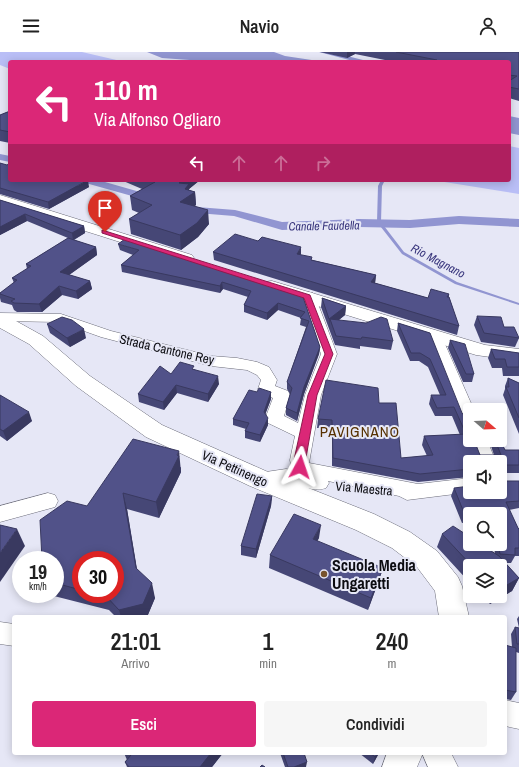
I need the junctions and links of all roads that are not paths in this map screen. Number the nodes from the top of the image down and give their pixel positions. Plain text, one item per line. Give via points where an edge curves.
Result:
1 (0, 199) edge
2 (200, 263) edge
3 (258, 281) edge
4 (308, 296) junction
5 (0, 318) edge
6 (434, 336) junction
7 (519, 356) edge
8 (463, 404) edge
9 (305, 433) junction
10 (259, 479) junction
11 (463, 486) edge
12 (418, 492) junction
13 (48, 501) dead end
14 (0, 514) edge
15 (454, 615) edge
16 (0, 633) edge
17 (12, 636) edge
18 (507, 713) edge
19 (519, 716) edge
20 (405, 755) edge
21 (436, 755) edge
22 (399, 767) edge
23 (444, 767) edge

1 - 2 main road
3 - 4 main road
4 - 6 main road
4 - 9 street via 329,354 313,395
5 - 9 street, Strada Cantone Rey via 61,318 106,334 211,361 251,366 263,371 269,380 266,389 282,395 274,419
5 - 10 main road, Via Pettinengo via 36,340 83,381 154,432
6 - 7 main road via 483,351
6 - 8 street
9 - 12 street via 299,460 300,467
10 - 12 street, Via Maestra via 286,476 352,490
10 - 15 main road, Via Pettinengo via 365,522 401,540 427,559 448,586
11 - 12 street, Via Maestra
13 - 14 street
16 - 17 street
18 - 19 street
20 - 22 main road
21 - 23 street

